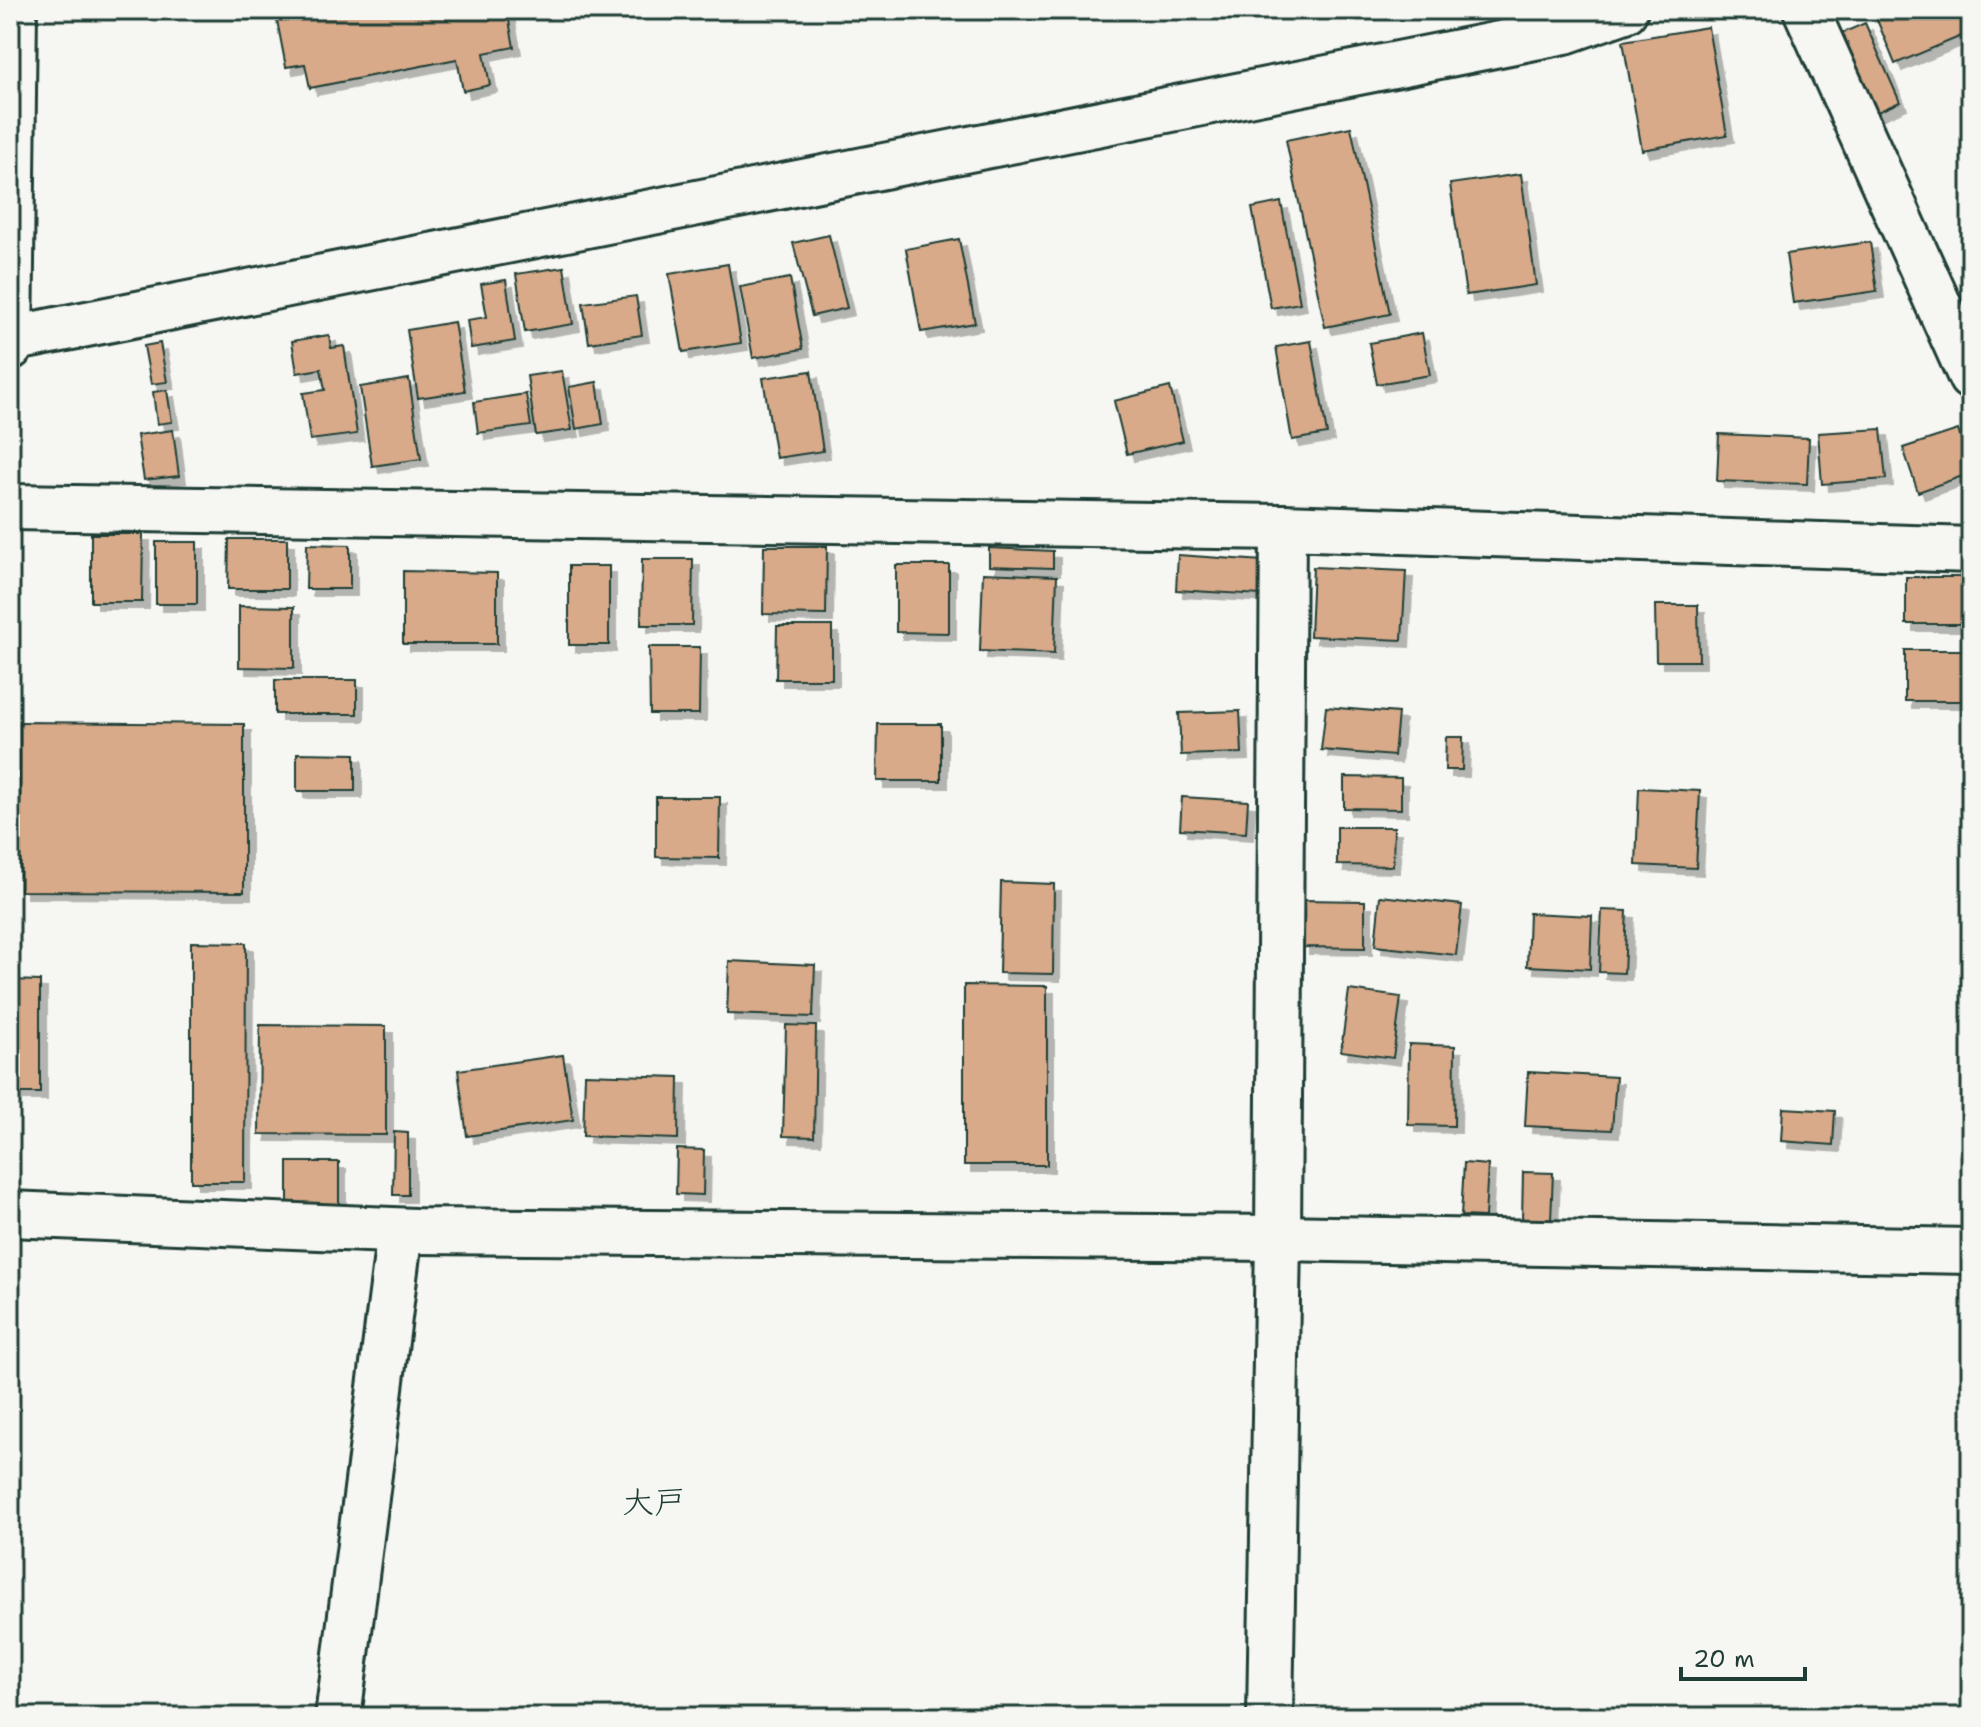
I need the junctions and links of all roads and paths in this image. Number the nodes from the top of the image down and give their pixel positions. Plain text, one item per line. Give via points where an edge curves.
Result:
1 (14, 10) edge
2 (1625, 10) edge
3 (1806, 10) edge
4 (11, 339) edge
5 (10, 347) edge
6 (1971, 377) edge
7 (10, 507) edge
8 (1283, 527) junction
9 (1971, 550) edge
10 (10, 1214) edge
11 (400, 1231) junction
12 (1278, 1238) junction
13 (1971, 1251) edge
14 (338, 1717) edge
15 (1270, 1717) edge

1 - 4 street
2 - 4 street via 1565,31
3 - 6 street
4 - 5 street
7 - 8 street
8 - 9 street
8 - 12 street
10 - 11 street
11 - 12 street
11 - 14 street
12 - 13 street
12 - 15 street

